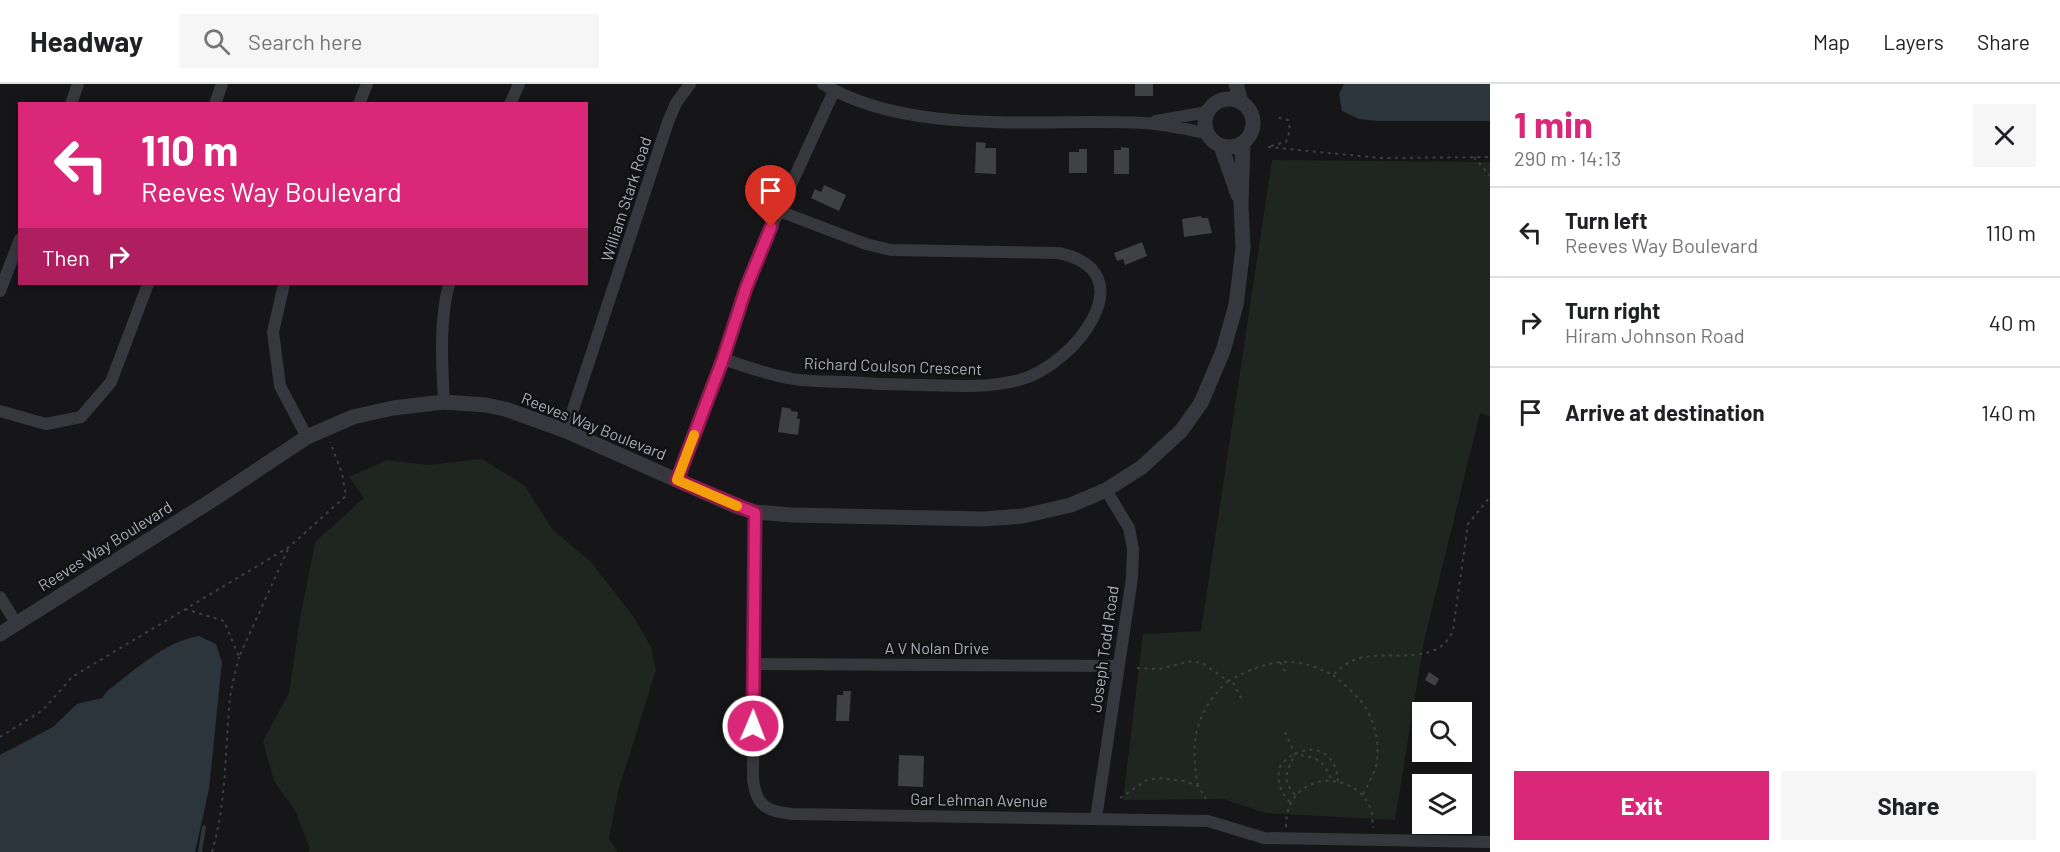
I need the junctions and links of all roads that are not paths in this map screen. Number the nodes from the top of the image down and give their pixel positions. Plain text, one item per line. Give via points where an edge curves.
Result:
1 (78, 84) edge
2 (222, 84) edge
3 (367, 84) edge
4 (519, 84) edge
5 (690, 84) edge
6 (1222, 84) edge
7 (1236, 84) edge
8 (828, 87) edge
9 (1221, 100) junction
10 (72, 102) edge
11 (216, 102) edge
12 (360, 102) edge
13 (511, 102) edge
14 (1241, 102) junction
15 (1207, 112) junction
16 (1146, 123) junction
17 (1206, 133) junction
18 (1243, 143) junction
19 (1221, 146) junction
20 (1241, 204) junction
21 (779, 211) junction
22 (18, 244) edge
23 (148, 285) edge
24 (284, 285) edge
25 (449, 285) edge
26 (0, 291) edge
27 (723, 359) junction
28 (444, 402) junction
29 (0, 411) edge
30 (566, 431) junction
31 (306, 437) junction
32 (677, 480) junction
33 (1106, 490) junction
34 (755, 513) junction
35 (0, 597) edge
36 (16, 623) junction
37 (0, 634) edge
38 (754, 664) junction
39 (1119, 666) junction
40 (1096, 818) junction
41 (1490, 842) edge

1 - 10 street
2 - 11 street
3 - 12 street
4 - 13 street
5 - 30 street, William Stark Road via 668,122
6 - 9 street
7 - 14 street
8 - 16 street via 878,107 927,116 1010,124
8 - 21 street
9 - 14 street
9 - 15 street
14 - 18 street via 1253,122
15 - 16 street
15 - 17 street
16 - 17 street
17 - 19 street
18 - 19 street
18 - 20 street, Reeves Way Boulevard
19 - 20 street, Reeves Way Boulevard
20 - 33 street, Reeves Way Boulevard via 1243,248 1236,305 1223,351 1201,403 1181,431 1150,460
21 - 27 street via 749,279
21 - 27 street, Richard Coulson Crescent via 891,250 1074,256 1096,272 1101,287 1099,302 1090,325 1071,350 1052,365 1022,380 983,387 789,379
22 - 26 street
23 - 29 street via 111,382 81,417 46,424
24 - 31 street via 273,332 280,386
25 - 28 street via 441,358
27 - 32 street
28 - 30 street, Reeves Way Boulevard via 506,409
28 - 31 street, Reeves Way Boulevard via 363,414
30 - 32 street, Reeves Way Boulevard
31 - 36 street, Reeves Way Boulevard
32 - 34 street, Reeves Way Boulevard
33 - 34 street, Reeves Way Boulevard via 1071,505 994,518
33 - 39 street, Joseph Todd Road via 1129,528 1133,549
34 - 38 street, Gar Lehman Avenue
35 - 36 street
36 - 37 street, Reeves Way Boulevard
38 - 39 street, A V Nolan Drive
38 - 40 street, Gar Lehman Avenue via 753,779 757,798 768,809 793,813
39 - 40 street, Joseph Todd Road
40 - 41 street, Gar Lehman Avenue via 1208,821 1264,838

